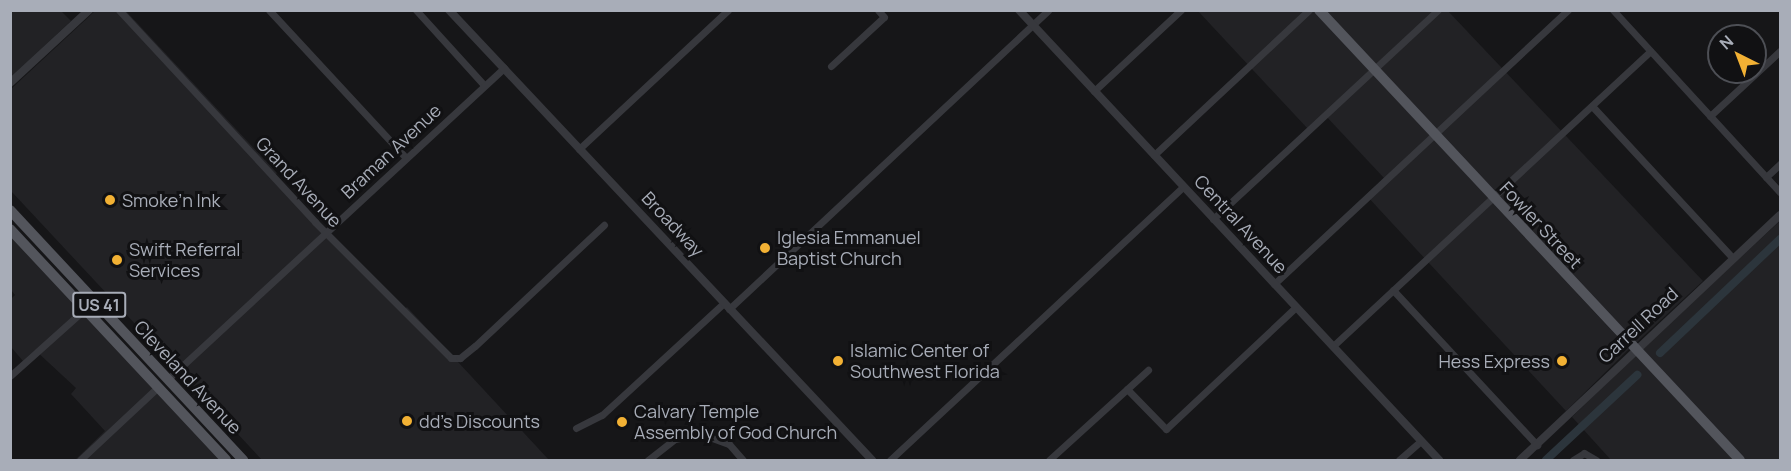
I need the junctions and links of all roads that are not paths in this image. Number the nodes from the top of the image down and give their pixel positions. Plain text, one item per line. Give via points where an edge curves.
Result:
1 (89, 10) edge
2 (120, 10) edge
3 (269, 10) edge
4 (416, 10) edge
5 (449, 10) edge
6 (728, 10) edge
7 (878, 10) edge
8 (1019, 10) edge
9 (1048, 10) edge
10 (1181, 10) edge
11 (1309, 10) edge
12 (1319, 10) edge
13 (1438, 10) edge
14 (1568, 10) edge
15 (1613, 10) edge
16 (1032, 25) junction
17 (1650, 51) junction
18 (1780, 51) edge
19 (831, 66) dead end
20 (504, 68) junction
21 (1374, 70) junction
22 (10, 83) edge
23 (484, 85) junction
24 (1094, 92) junction
25 (1592, 106) junction
26 (1710, 116) junction
27 (1434, 135) junction
28 (579, 149) junction
29 (1154, 155) junction
30 (406, 158) junction
31 (1780, 164) edge
32 (1766, 177) junction
33 (1183, 187) junction
34 (1780, 192) edge
35 (1492, 197) junction
36 (10, 210) edge
37 (1780, 215) edge
38 (1214, 219) junction
39 (604, 225) dead end
40 (10, 229) edge
41 (326, 232) junction
42 (1733, 258) junction
43 (1274, 284) junction
44 (1393, 291) junction
45 (726, 306) junction
46 (1296, 307) junction
47 (85, 309) junction
48 (1333, 346) junction
49 (1635, 349) junction
50 (138, 366) junction
51 (1148, 370) dead end
52 (11, 376) edge
53 (168, 379) junction
54 (158, 387) junction
55 (1127, 389) junction
56 (188, 401) junction
57 (576, 428) dead end
58 (1421, 441) junction
59 (1537, 445) junction
60 (80, 460) edge
61 (226, 460) edge
62 (243, 460) edge
63 (648, 460) edge
64 (743, 460) edge
65 (872, 460) edge
66 (890, 460) edge
67 (1050, 460) edge
68 (1399, 460) edge
69 (1439, 460) edge
70 (1520, 460) edge
71 (1573, 460) edge
72 (1596, 460) edge
73 (1740, 460) edge

1 - 22 street
2 - 41 street, Grand Avenue
3 - 30 street
4 - 23 street
5 - 20 street, Broadway
6 - 28 street
7 - 19 street via 884,17
8 - 16 street, Central Avenue
9 - 16 street
10 - 24 street
11 - 29 street
12 - 21 main road, Fowler Street
13 - 21 street
14 - 27 street
15 - 17 street
16 - 24 street, Central Avenue
16 - 45 street
17 - 25 street
17 - 26 street
18 - 26 street
20 - 23 street, Braman Avenue
20 - 28 street, Broadway
21 - 27 main road, Fowler Street
21 - 38 street
23 - 30 street, Braman Avenue
24 - 29 street, Central Avenue
25 - 35 street
25 - 42 street
26 - 32 street
27 - 35 main road, Fowler Street
27 - 43 street
28 - 45 street, Broadway
29 - 33 street, Central Avenue
30 - 41 street, Braman Avenue
31 - 32 street
32 - 34 street
33 - 38 street, Central Avenue
33 - 66 street
35 - 44 street
35 - 49 main road, Fowler Street
36 - 53 main road, Cleveland Avenue / US 41
37 - 42 street, Carrell Road
38 - 43 street, Central Avenue
39 - 41 street, Grand Avenue via 465,354 451,358
40 - 47 main road, Cleveland Avenue / US 41
41 - 53 street, Braman Avenue
42 - 49 street, Carrell Road
43 - 46 street, Central Avenue
44 - 48 street
44 - 59 street
45 - 57 street via 602,415
45 - 65 street, Broadway
46 - 48 street, Central Avenue
46 - 55 street via 1166,429
47 - 50 main road, Cleveland Avenue / US 41
47 - 52 street
48 - 58 street, Central Avenue
49 - 59 street, Carrell Road
49 - 73 main road, Fowler Street
50 - 53 main road
50 - 54 main road, Cleveland Avenue / US 41
51 - 55 street
53 - 56 main road, Cleveland Avenue / US 41
54 - 56 main road
54 - 60 street
54 - 61 main road, Cleveland Avenue / US 41
55 - 67 street
56 - 62 main road, Cleveland Avenue / US 41
58 - 68 street
58 - 69 street, Central Avenue
59 - 70 street, Carrell Road
63 - 64 street via 675,440 701,434 729,444
71 - 72 street via 1584,453

